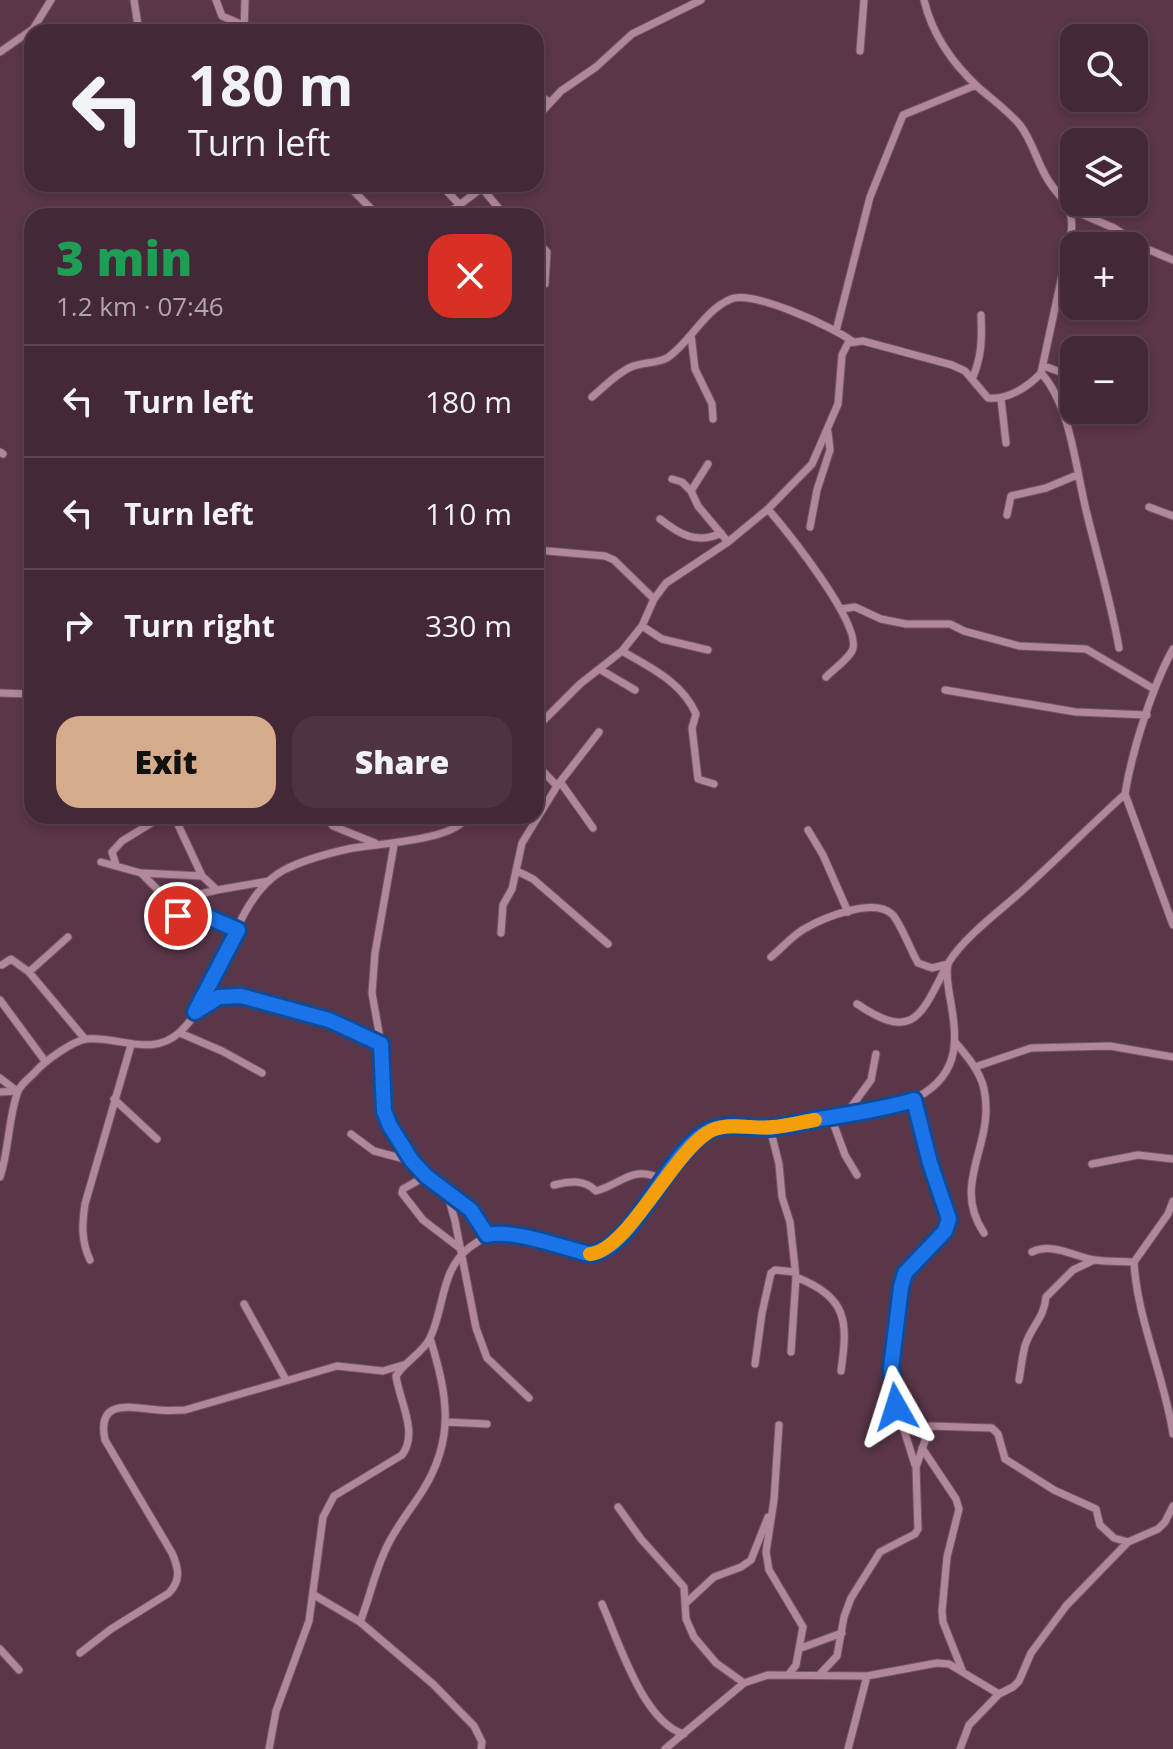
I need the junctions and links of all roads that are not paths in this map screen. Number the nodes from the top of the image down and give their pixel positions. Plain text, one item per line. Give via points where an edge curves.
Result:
1 (51, 0) edge
2 (134, 0) edge
3 (216, 0) edge
4 (245, 0) edge
5 (701, 0) edge
6 (864, 0) edge
7 (924, 0) edge
8 (36, 24) edge
9 (138, 24) edge
10 (236, 24) edge
11 (244, 24) edge
12 (24, 35) edge
13 (860, 51) dead end
14 (0, 52) edge
15 (976, 85) junction
16 (544, 99) edge
17 (550, 102) junction
18 (544, 109) edge
19 (355, 192) edge
20 (448, 192) edge
21 (476, 192) edge
22 (1060, 196) edge
23 (459, 204) junction
24 (370, 208) edge
25 (454, 208) edge
26 (1072, 216) edge
27 (1086, 216) edge
28 (544, 249) edge
29 (1173, 260) edge
30 (545, 284) dead end
31 (981, 315) dead end
32 (836, 331) junction
33 (691, 335) junction
34 (852, 341) junction
35 (1042, 370) junction
36 (1060, 374) edge
37 (972, 379) junction
38 (592, 397) dead end
39 (1001, 399) junction
40 (713, 419) dead end
41 (827, 431) junction
42 (1006, 443) dead end
43 (708, 464) dead end
44 (1077, 475) junction
45 (672, 479) dead end
46 (691, 491) junction
47 (1149, 507) dead end
48 (768, 509) junction
49 (1007, 515) dead end
50 (1173, 516) edge
51 (660, 519) dead end
52 (810, 527) dead end
53 (721, 533) junction
54 (728, 542) junction
55 (544, 551) edge
56 (654, 599) junction
57 (841, 609) junction
58 (642, 626) junction
59 (1119, 648) dead end
60 (708, 650) dead end
61 (1173, 650) edge
62 (622, 651) junction
63 (601, 670) junction
64 (826, 677) dead end
65 (1154, 689) junction
66 (635, 690) dead end
67 (945, 690) dead end
68 (0, 693) edge
69 (24, 694) edge
70 (1147, 715) junction
71 (544, 720) edge
72 (599, 732) dead end
73 (544, 771) edge
74 (714, 784) dead end
75 (559, 785) junction
76 (1125, 794) junction
77 (544, 809) edge
78 (150, 824) edge
79 (178, 824) edge
80 (331, 824) edge
81 (461, 824) edge
82 (534, 824) edge
83 (593, 828) dead end
84 (808, 830) dead end
85 (377, 844) junction
86 (394, 845) junction
87 (101, 862) dead end
88 (116, 865) junction
89 (517, 871) junction
90 (141, 873) junction
91 (202, 876) junction
92 (269, 881) junction
93 (217, 890) junction
94 (187, 904) junction
95 (848, 912) junction
96 (1172, 922) edge
97 (164, 925) dead end
98 (238, 930) junction
99 (501, 933) dead end
100 (68, 937) dead end
101 (608, 944) dead end
102 (771, 957) dead end
103 (948, 964) junction
104 (2, 965) dead end
105 (29, 972) junction
106 (0, 1000) edge
107 (857, 1004) dead end
108 (195, 1012) junction
109 (180, 1033) junction
110 (85, 1039) junction
111 (955, 1042) junction
112 (381, 1044) junction
113 (131, 1045) junction
114 (876, 1054) dead end
115 (1173, 1057) edge
116 (45, 1061) junction
117 (975, 1067) junction
118 (262, 1073) dead end
119 (0, 1078) edge
120 (17, 1091) junction
121 (0, 1092) edge
122 (114, 1099) junction
123 (914, 1100) junction
124 (846, 1114) junction
125 (831, 1117) junction
126 (770, 1128) junction
127 (351, 1134) dead end
128 (157, 1139) dead end
129 (1173, 1159) edge
130 (412, 1161) junction
131 (1092, 1164) dead end
132 (857, 1175) dead end
133 (426, 1176) junction
134 (0, 1177) edge
135 (664, 1180) junction
136 (554, 1185) dead end
137 (447, 1192) junction
138 (1173, 1201) edge
139 (984, 1233) dead end
140 (487, 1235) junction
141 (461, 1252) junction
142 (1032, 1252) dead end
143 (90, 1260) dead end
144 (1094, 1260) junction
145 (1134, 1262) junction
146 (796, 1275) junction
147 (244, 1304) dead end
148 (430, 1338) junction
149 (791, 1352) dead end
150 (755, 1364) dead end
151 (403, 1365) junction
152 (841, 1371) dead end
153 (286, 1380) junction
154 (1019, 1380) dead end
155 (529, 1398) dead end
156 (446, 1422) junction
157 (487, 1424) dead end
158 (779, 1425) dead end
159 (1173, 1434) edge
160 (921, 1448) junction
161 (916, 1467) junction
162 (774, 1500) junction
163 (1173, 1506) edge
164 (618, 1507) dead end
165 (1128, 1542) junction
166 (314, 1595) junction
167 (686, 1603) junction
168 (602, 1604) dead end
169 (360, 1622) junction
170 (842, 1633) junction
171 (801, 1648) junction
172 (0, 1649) edge
173 (80, 1653) dead end
174 (19, 1670) dead end
175 (962, 1670) junction
176 (821, 1673) junction
177 (789, 1674) junction
178 (867, 1676) junction
179 (744, 1683) junction
180 (999, 1694) junction
181 (684, 1734) junction
182 (269, 1749) edge
183 (481, 1749) edge
184 (665, 1749) edge
185 (848, 1749) edge
186 (960, 1749) edge

1 - 8 street
2 - 9 street
3 - 10 street via 222,16
4 - 11 street
5 - 17 street via 632,34
6 - 13 street
7 - 15 street via 937,37
12 - 14 street
15 - 22 street via 1022,127
15 - 32 street via 903,115 870,197
16 - 17 street
17 - 18 street
19 - 24 street
20 - 23 street
21 - 23 street
23 - 25 street
26 - 35 street
27 - 29 street
28 - 30 street
31 - 37 street via 982,343
32 - 33 street via 745,297 731,299
32 - 34 street
33 - 38 street via 662,360 628,368
33 - 40 street via 695,369 712,404
34 - 37 street via 952,365
34 - 41 street via 842,355 838,404
35 - 36 street
35 - 39 street
35 - 44 street via 1063,413
37 - 39 street via 988,398
39 - 42 street
41 - 48 street via 812,464
41 - 52 street via 830,450
43 - 46 street
44 - 49 street via 1011,496
44 - 59 street
45 - 46 street
46 - 53 street
47 - 50 street
48 - 54 street
48 - 57 street via 808,557
51 - 53 street via 689,537
53 - 54 street
54 - 56 street via 666,583
55 - 56 street via 614,560
56 - 58 street
57 - 64 street via 854,647
57 - 65 street via 855,607 906,624 950,624 1019,646 1086,649
58 - 60 street via 662,639
58 - 62 street
61 - 65 street
62 - 63 street
62 - 74 street via 670,679 692,704 698,779
63 - 66 street
63 - 71 street
65 - 70 street
67 - 70 street via 1076,712
68 - 69 street
70 - 76 street
72 - 75 street
73 - 75 street
75 - 77 street
75 - 83 street
76 - 96 street
76 - 103 street
78 - 88 street via 112,852
79 - 91 street
80 - 85 street
81 - 86 street
82 - 89 street via 522,843
84 - 95 street
85 - 86 street
85 - 92 street via 310,859
86 - 112 street via 373,974
87 - 88 street
88 - 90 street
89 - 99 street via 503,905
89 - 101 street
90 - 91 street
90 - 94 street via 159,891
91 - 93 street
92 - 93 street
92 - 98 street
93 - 94 street via 196,895
94 - 97 street
94 - 98 street
95 - 102 street via 803,930
95 - 103 street via 885,909 918,963 932,968
98 - 108 street
100 - 105 street
103 - 107 street via 925,1010 908,1021 881,1021
103 - 111 street
104 - 105 street via 11,959
105 - 110 street
106 - 116 street
108 - 109 street
108 - 112 street via 219,997 241,996 329,1020
109 - 113 street via 160,1044
109 - 118 street
110 - 113 street
110 - 116 street
111 - 117 street
111 - 123 street via 946,1075
112 - 130 street via 384,1111
113 - 122 street
114 - 124 street via 871,1080
115 - 117 street via 1110,1046 1031,1048
116 - 120 street
117 - 139 street via 984,1090 985,1136 970,1195
119 - 120 street
120 - 121 street
120 - 134 street
122 - 128 street
122 - 143 street via 85,1204 82,1227
123 - 124 street
123 - 161 street via 949,1219 945,1231 905,1273 901,1287 891,1368 894,1398
124 - 125 street
125 - 126 street
125 - 132 street
126 - 135 street via 710,1131 690,1146
126 - 146 street
127 - 130 street via 374,1151
129 - 131 street via 1138,1155
130 - 133 street
133 - 137 street
133 - 141 street via 402,1193 423,1220
135 - 136 street via 636,1173 596,1191 577,1182
135 - 140 street via 629,1226 598,1254 498,1232
137 - 140 street via 471,1210
137 - 141 street
138 - 145 street
140 - 141 street
141 - 148 street via 445,1283
141 - 155 street via 487,1358
142 - 144 street via 1053,1249
144 - 145 street
144 - 154 street via 1073,1270 1046,1297 1045,1312 1025,1345
145 - 159 street
146 - 149 street
146 - 150 street via 771,1273
146 - 152 street via 819,1286 845,1320
147 - 153 street
148 - 151 street
148 - 156 street via 443,1382
151 - 153 street via 383,1371 337,1366
151 - 166 street via 396,1376 410,1431 407,1448 334,1496 323,1517
153 - 173 street via 185,1410 131,1406 107,1415 102,1427 105,1440 172,1553 179,1574 169,1593
156 - 157 street
156 - 169 street via 433,1474 383,1553
158 - 162 street
160 - 161 street
160 - 165 street via 930,1426 992,1428 1005,1459 1096,1509 1100,1525
160 - 175 street via 959,1509 942,1611
161 - 170 street via 918,1529 910,1539 880,1552 851,1598
162 - 167 street via 751,1560 714,1577
162 - 171 street via 766,1552 769,1570 803,1627
163 - 165 street via 1158,1529
164 - 167 street via 684,1587
165 - 180 street via 1043,1635 1019,1681
166 - 169 street
166 - 182 street
167 - 179 street via 694,1637 716,1663
168 - 181 street via 644,1699 658,1719
169 - 183 street via 474,1726
170 - 171 street
170 - 176 street via 837,1656
171 - 177 street
172 - 174 street
175 - 178 street via 937,1663
175 - 180 street
176 - 177 street
176 - 178 street
177 - 179 street
178 - 185 street
179 - 181 street
180 - 186 street via 969,1725
181 - 184 street

